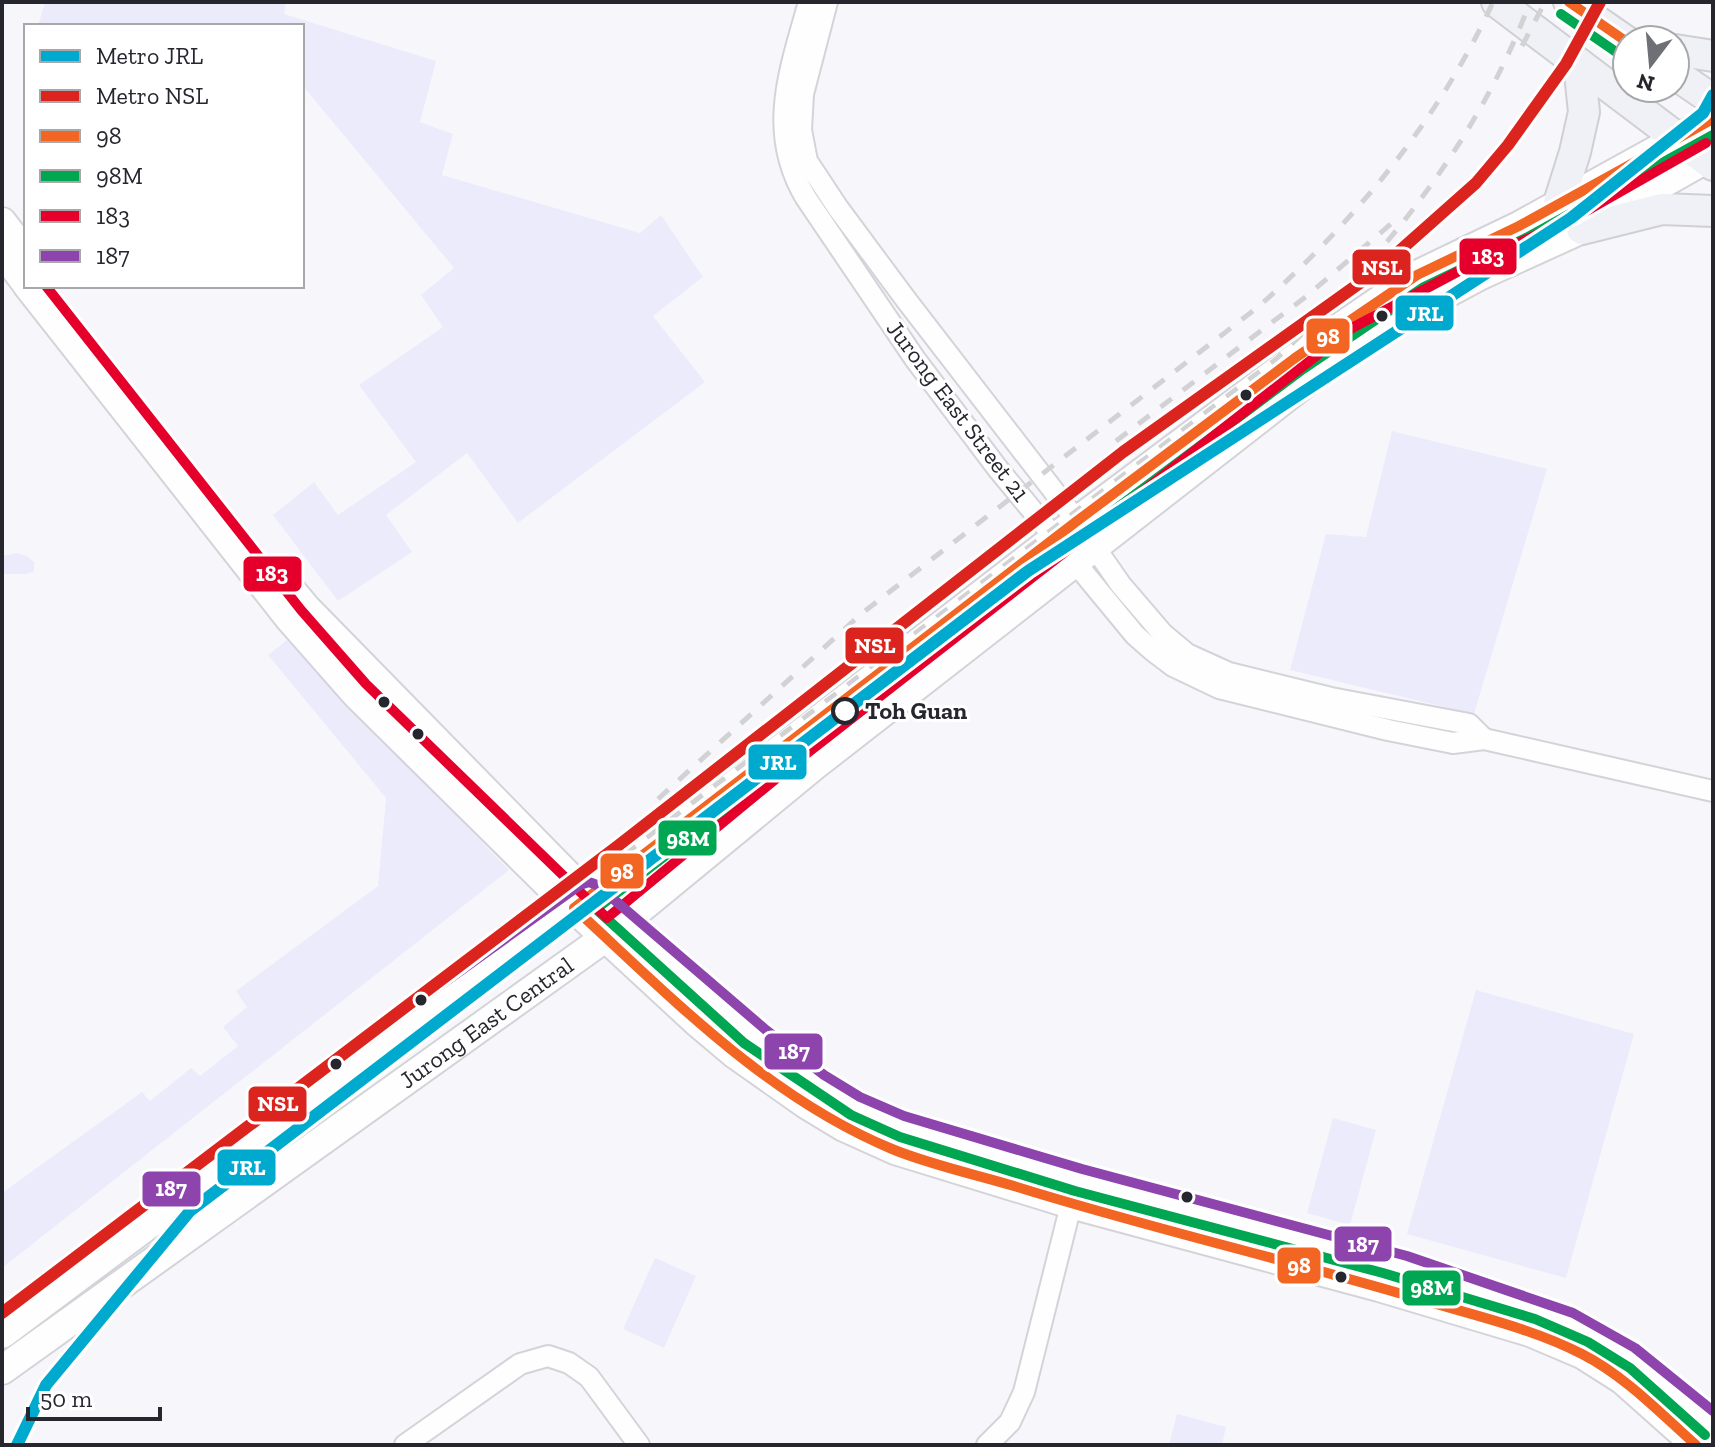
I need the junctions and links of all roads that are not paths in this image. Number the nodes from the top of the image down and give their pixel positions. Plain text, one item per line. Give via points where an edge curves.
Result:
1 (809, 2) edge
2 (827, 2) edge
3 (1497, 2) edge
4 (1569, 2) edge
5 (1611, 30) edge
6 (1691, 53) edge
7 (1713, 56) edge
8 (1579, 64) junction
9 (1691, 85) edge
10 (1713, 100) edge
11 (1713, 119) edge
12 (1677, 139) junction
13 (1710, 160) edge
14 (1559, 203) junction
15 (1713, 211) edge
16 (2, 222) edge
17 (1582, 229) junction
18 (24, 250) edge
19 (2, 251) edge
20 (24, 280) edge
21 (30, 288) edge
22 (54, 288) edge
23 (1066, 529) junction
24 (1085, 556) junction
25 (1713, 791) edge
26 (581, 902) junction
27 (613, 931) junction
28 (1074, 1193) junction
29 (7, 1330) edge
30 (2, 1370) edge
31 (1713, 1430) edge
32 (405, 1445) edge
33 (639, 1445) edge
34 (987, 1445) edge
35 (1696, 1445) edge

1 - 23 street, Jurong East Street 21 via 784,107 791,171 915,359 998,469
2 - 23 street, Jurong East Street 21 via 803,94 801,130 807,161
3 - 8 main road
4 - 5 main road
6 - 7 main road
8 - 12 main road
8 - 14 main road via 1584,112
9 - 10 main road
11 - 12 main road, Jurong East Central
12 - 13 main road
12 - 14 main road, Jurong East Central
13 - 17 main road, Jurong East Central
14 - 23 main road, Jurong East Central via 1417,275 1295,358
15 - 17 main road via 1662,209
16 - 18 main road
17 - 24 main road, Jurong East Central via 1481,275 1360,340
19 - 20 main road
21 - 26 main road via 290,619 356,694
22 - 26 main road via 306,608
23 - 24 street, Jurong East Street 21
23 - 26 main road, Jurong East Central
24 - 25 street, Jurong East Street 21 via 1121,585 1163,634 1207,664 1268,684 1469,724 1484,739
24 - 27 main road, Jurong East Central via 815,765
26 - 27 main road
26 - 29 main road, Jurong East Central
27 - 28 main road via 697,1022 844,1127 895,1150
27 - 30 main road, Jurong East Central
28 - 31 main road via 1403,1270 1569,1326 1636,1365
28 - 34 street via 1024,1392 1010,1422
28 - 35 main road via 1530,1332 1582,1354 1623,1380
32 - 33 street via 520,1364 548,1356 589,1377

